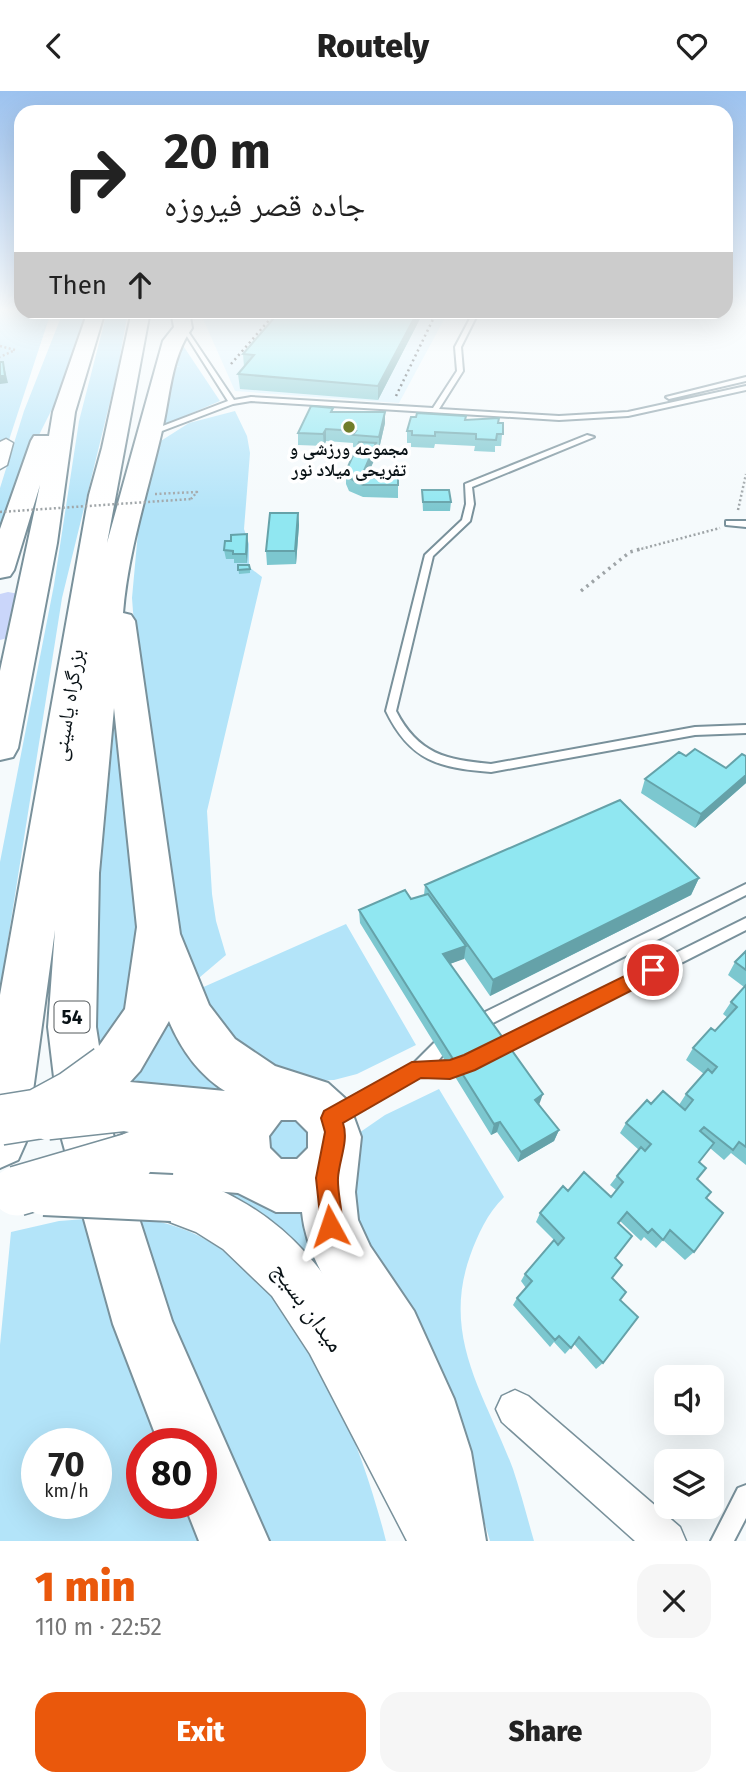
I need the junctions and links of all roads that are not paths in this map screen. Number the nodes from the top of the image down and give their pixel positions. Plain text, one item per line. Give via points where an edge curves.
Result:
1 (76, 377) edge
2 (128, 377) edge
3 (146, 377) edge
4 (164, 377) edge
5 (216, 377) edge
6 (456, 377) edge
7 (746, 379) edge
8 (746, 388) edge
9 (232, 402) junction
10 (435, 410) junction
11 (64, 412) junction
12 (151, 432) junction
13 (590, 437) dead end
14 (6, 443) dead end
15 (114, 448) junction
16 (1, 462) edge
17 (730, 523) road end
18 (746, 524) edge
19 (0, 570) edge
20 (112, 574) junction
21 (746, 729) edge
22 (0, 748) edge
23 (746, 889) edge
24 (746, 924) edge
25 (159, 927) junction
26 (419, 1069) junction
27 (114, 1088) junction
28 (11, 1119) edge
29 (262, 1127) junction
30 (330, 1139) junction
31 (6, 1196) edge
32 (515, 1409) dead end
33 (185, 1428) edge
34 (746, 1496) edge
35 (217, 1502) edge
36 (234, 1541) edge
37 (443, 1541) edge
38 (451, 1541) edge
39 (666, 1541) edge
40 (722, 1541) edge

1 - 11 highway
2 - 15 highway, بزرگراه یاسینی
3 - 15 highway via 142,396
4 - 12 highway
5 - 9 lane
6 - 10 lane
7 - 10 lane via 612,409
8 - 10 lane via 604,417
9 - 10 lane via 275,399
9 - 12 lane
11 - 19 highway via 42,439
11 - 22 highway via 43,543
12 - 20 highway
13 - 21 lane via 468,486 466,521 429,555 391,711 399,730 428,755 463,766 491,768 695,731
14 - 16 street
15 - 28 highway, بزرگراه یاسینی via 101,495
17 - 18 lane
20 - 25 highway
20 - 33 highway, 54 via 79,873 72,1027 87,1136 143,1324
23 - 26 lane via 442,1042
24 - 26 lane via 468,1063 450,1069
25 - 27 highway via 148,1014
25 - 29 highway via 180,999 203,1041 228,1064
26 - 30 lane
27 - 28 highway, bridge via 64,1115
27 - 29 highway via 155,1107
29 - 30 highway via 312,1099
29 - 30 highway via 264,1182 279,1187 308,1182
29 - 31 highway, bridge via 189,1160 130,1158
30 - 38 highway via 330,1226 338,1248 405,1357 436,1440
31 - 37 main road, میدان بسیج, bridge via 172,1198 213,1212 249,1235 282,1266 316,1309
32 - 39 street
34 - 40 lane
35 - 36 highway

